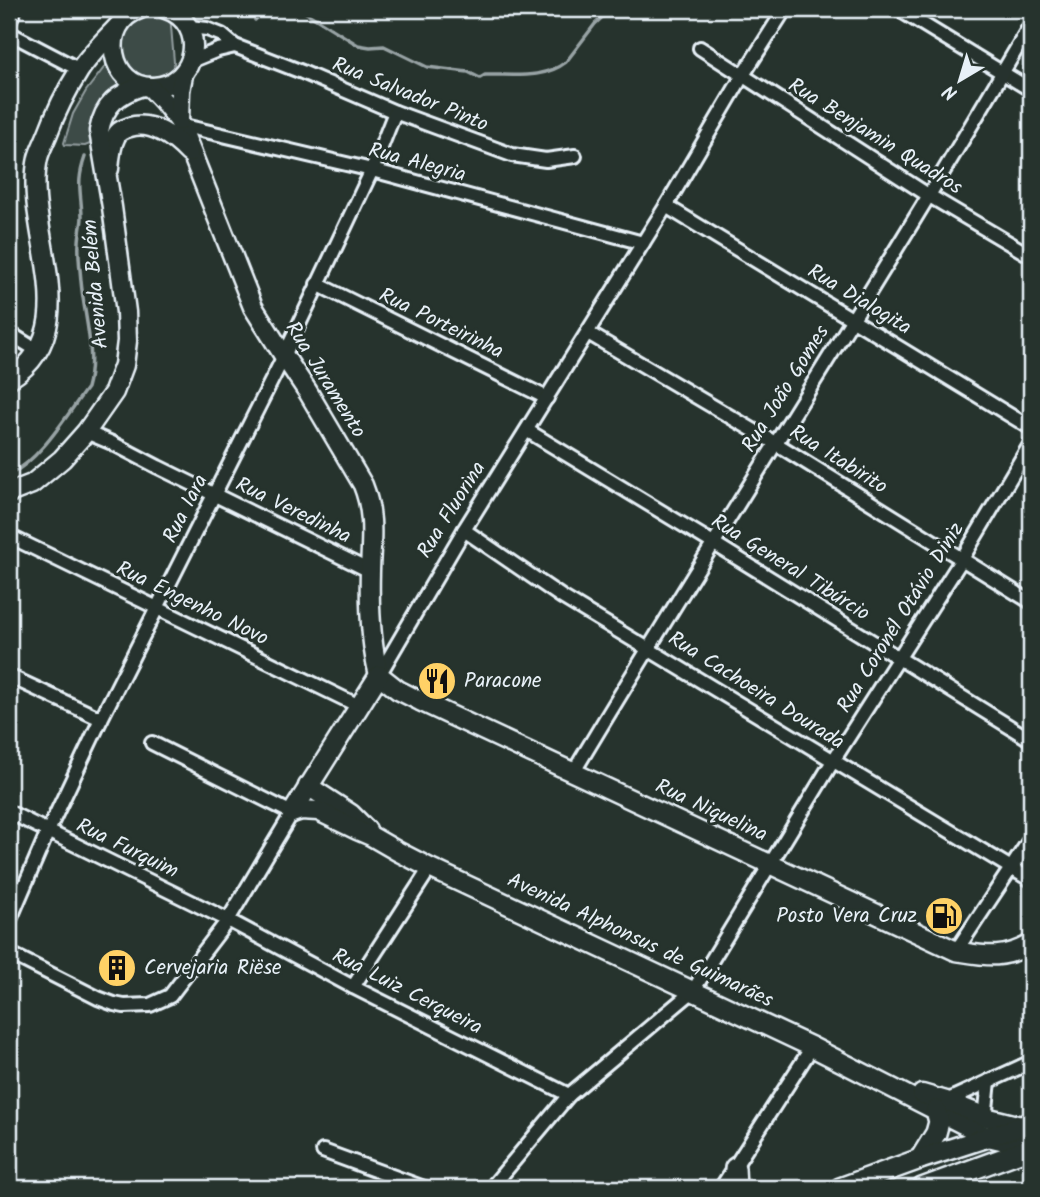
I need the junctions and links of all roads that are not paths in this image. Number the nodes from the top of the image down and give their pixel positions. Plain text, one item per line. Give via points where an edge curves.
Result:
1 (15, 9) edge
2 (137, 9) edge
3 (785, 9) edge
4 (898, 9) edge
5 (170, 10) edge
6 (9, 22) edge
7 (1031, 24) edge
8 (118, 26) junction
9 (189, 27) junction
10 (9, 33) edge
11 (236, 46) junction
12 (700, 48) dead end
13 (187, 68) junction
14 (80, 70) junction
15 (1003, 72) junction
16 (743, 75) junction
17 (146, 86) junction
18 (1031, 90) edge
19 (395, 112) junction
20 (179, 123) junction
21 (575, 156) dead end
22 (192, 157) junction
23 (372, 170) junction
24 (108, 186) junction
25 (928, 195) junction
26 (666, 206) junction
27 (643, 243) junction
28 (1031, 256) edge
29 (317, 284) junction
30 (852, 319) junction
31 (9, 333) edge
32 (587, 333) junction
33 (38, 351) junction
34 (284, 356) junction
35 (9, 379) edge
36 (547, 398) junction
37 (1031, 428) edge
38 (527, 431) junction
39 (86, 432) junction
40 (775, 443) junction
41 (1031, 443) edge
42 (9, 493) edge
43 (215, 494) junction
44 (464, 530) junction
45 (9, 536) edge
46 (713, 543) junction
47 (962, 559) junction
48 (370, 571) junction
49 (1031, 601) edge
50 (157, 609) junction
51 (648, 647) junction
52 (899, 658) junction
53 (379, 675) junction
54 (9, 676) edge
55 (359, 706) junction
56 (101, 719) junction
57 (1031, 740) edge
58 (152, 743) dead end
59 (833, 761) junction
60 (573, 773) junction
61 (308, 786) junction
62 (9, 812) edge
63 (292, 813) junction
64 (48, 831) junction
65 (371, 836) junction
66 (1031, 838) edge
67 (771, 864) junction
68 (430, 867) junction
69 (1012, 868) junction
70 (1031, 880) edge
71 (228, 920) junction
72 (9, 922) edge
73 (1031, 944) edge
74 (956, 951) junction
75 (9, 953) edge
76 (353, 987) junction
77 (693, 990) junction
78 (812, 1047) junction
79 (1031, 1062) edge
80 (989, 1081) junction
81 (569, 1095) junction
82 (941, 1105) junction
83 (1026, 1124) edge
84 (988, 1127) junction
85 (1031, 1145) edge
86 (323, 1151) dead end
87 (920, 1159) junction
88 (735, 1168) junction
89 (424, 1188) edge
90 (492, 1188) edge
91 (721, 1188) edge
92 (737, 1188) edge
93 (840, 1188) edge
94 (922, 1188) edge

1 - 6 street
2 - 8 street
3 - 16 street, Rua Fluorina
4 - 15 street
5 - 9 street
7 - 15 street, Rua João Gomes
8 - 14 street
8 - 17 street, Rua Juramento via 113,40 119,68 129,79
9 - 11 street, Rua Salvador Pinto via 207,29
9 - 13 street, Rua Juramento via 194,44
10 - 14 street
11 - 13 street via 218,50
11 - 19 street, Rua Salvador Pinto
12 - 16 street, Rua Benjamin Quadros
13 - 17 street, Avenida Belém via 174,82
13 - 20 street, Rua Juramento via 180,91
14 - 33 street via 55,113 38,158 35,184 49,310
15 - 18 street
15 - 25 street, Rua João Gomes
16 - 25 street, Rua Benjamin Quadros
16 - 26 street, Rua Fluorina
17 - 20 street, Rua Juramento
17 - 24 street, Avenida Belém via 127,91 112,102 101,119
19 - 21 street, Rua Salvador Pinto via 512,155 545,160
19 - 23 street, Rua Iara
20 - 22 street, Rua Juramento
20 - 23 street, Rua Alegria
22 - 24 street via 161,132 137,125 125,128 116,137 110,157
22 - 34 street, Rua Juramento via 253,307
23 - 27 street, Rua Alegria
23 - 29 street, Rua Iara
24 - 39 street, Avenida Belém via 127,341 114,393
25 - 28 street, Rua Benjamin Quadros
25 - 30 street, Rua João Gomes
26 - 27 street, Rua Fluorina
26 - 30 street, Rua Dialogita
27 - 32 street, Rua Fluorina
29 - 34 street, Rua Iara
29 - 36 street, Rua Porteirinha
30 - 37 street, Rua Dialogita
30 - 40 street, Rua João Gomes
31 - 33 street
32 - 36 street, Rua Fluorina
32 - 40 street, Rua Itabirito
33 - 35 street
34 - 43 street, Rua Iara
34 - 48 street, Rua Juramento via 363,485 372,528
36 - 38 street, Rua Fluorina
38 - 44 street, Rua Fluorina
38 - 46 street, Rua General Tibúrcio
39 - 42 street, Avenida Belém via 46,475
39 - 43 street, Rua Veredinha
40 - 46 street, Rua João Gomes
40 - 47 street, Rua Itabirito
41 - 47 street, Rua Coronél Otávio Diniz
43 - 48 street, Rua Veredinha
43 - 50 street, Rua Iara
44 - 51 street, Rua Cachoeira Dourada via 562,597
44 - 53 street, Rua Fluorina
45 - 50 street, Rua Engenho Novo
46 - 51 street, Rua João Gomes
46 - 52 street, Rua General Tibúrcio
47 - 49 street, Rua Itabirito
47 - 52 street, Rua Coronél Otávio Diniz
48 - 53 street, Rua Juramento via 372,638
50 - 55 street, Rua Engenho Novo
50 - 56 street, Rua Iara
51 - 59 street, Rua Cachoeira Dourada
51 - 60 street, Rua João Gomes
52 - 57 street, Rua General Tibúrcio
52 - 59 street, Rua Coronél Otávio Diniz
53 - 55 street, Rua Fluorina
53 - 60 street, Rua Niquelina via 398,690
54 - 56 street
55 - 61 street, Rua Fluorina
56 - 64 street, Rua Iara
58 - 63 street
59 - 67 street, Rua Coronél Otávio Diniz
59 - 69 street, Rua Cachoeira Dourada
60 - 67 street, Rua Niquelina
61 - 63 street, Rua Fluorina
61 - 65 street, Avenida Alphonsus de Guimarães via 351,814
62 - 64 street, Rua Furquim
63 - 65 street, Avenida Alphonsus de Guimarães via 318,811
63 - 71 street, Rua Fluorina
64 - 71 street, Rua Furquim
64 - 72 street, Rua Iara
65 - 68 street, Avenida Alphonsus de Guimarães
66 - 69 street
67 - 74 street, Rua Niquelina
67 - 77 street, Rua Coronél Otávio Diniz
68 - 76 street
68 - 77 street, Avenida Alphonsus de Guimarães
69 - 70 street, Rua Cachoeira Dourada
69 - 74 street
71 - 75 street, Rua Fluorina via 170,996 150,1005 114,1004
71 - 76 street, Rua Luiz Cerqueira
73 - 74 street, Rua Niquelina via 1004,955
76 - 81 street, Rua Luiz Cerqueira
77 - 78 street, Avenida Alphonsus de Guimarães
77 - 81 street, Rua Coronél Otávio Diniz
78 - 82 street, Avenida Alphonsus de Guimarães
78 - 88 street
79 - 80 street
80 - 82 street
80 - 84 street
81 - 90 street, Rua Coronél Otávio Diniz
82 - 84 street, Avenida Alphonsus de Guimarães
82 - 87 main road via 936,1133
83 - 84 main road
84 - 85 street, Avenida Alphonsus de Guimarães via 1009,1142
84 - 87 main road
85 - 94 main road
86 - 89 street
87 - 93 main road
88 - 91 street
88 - 92 main road

